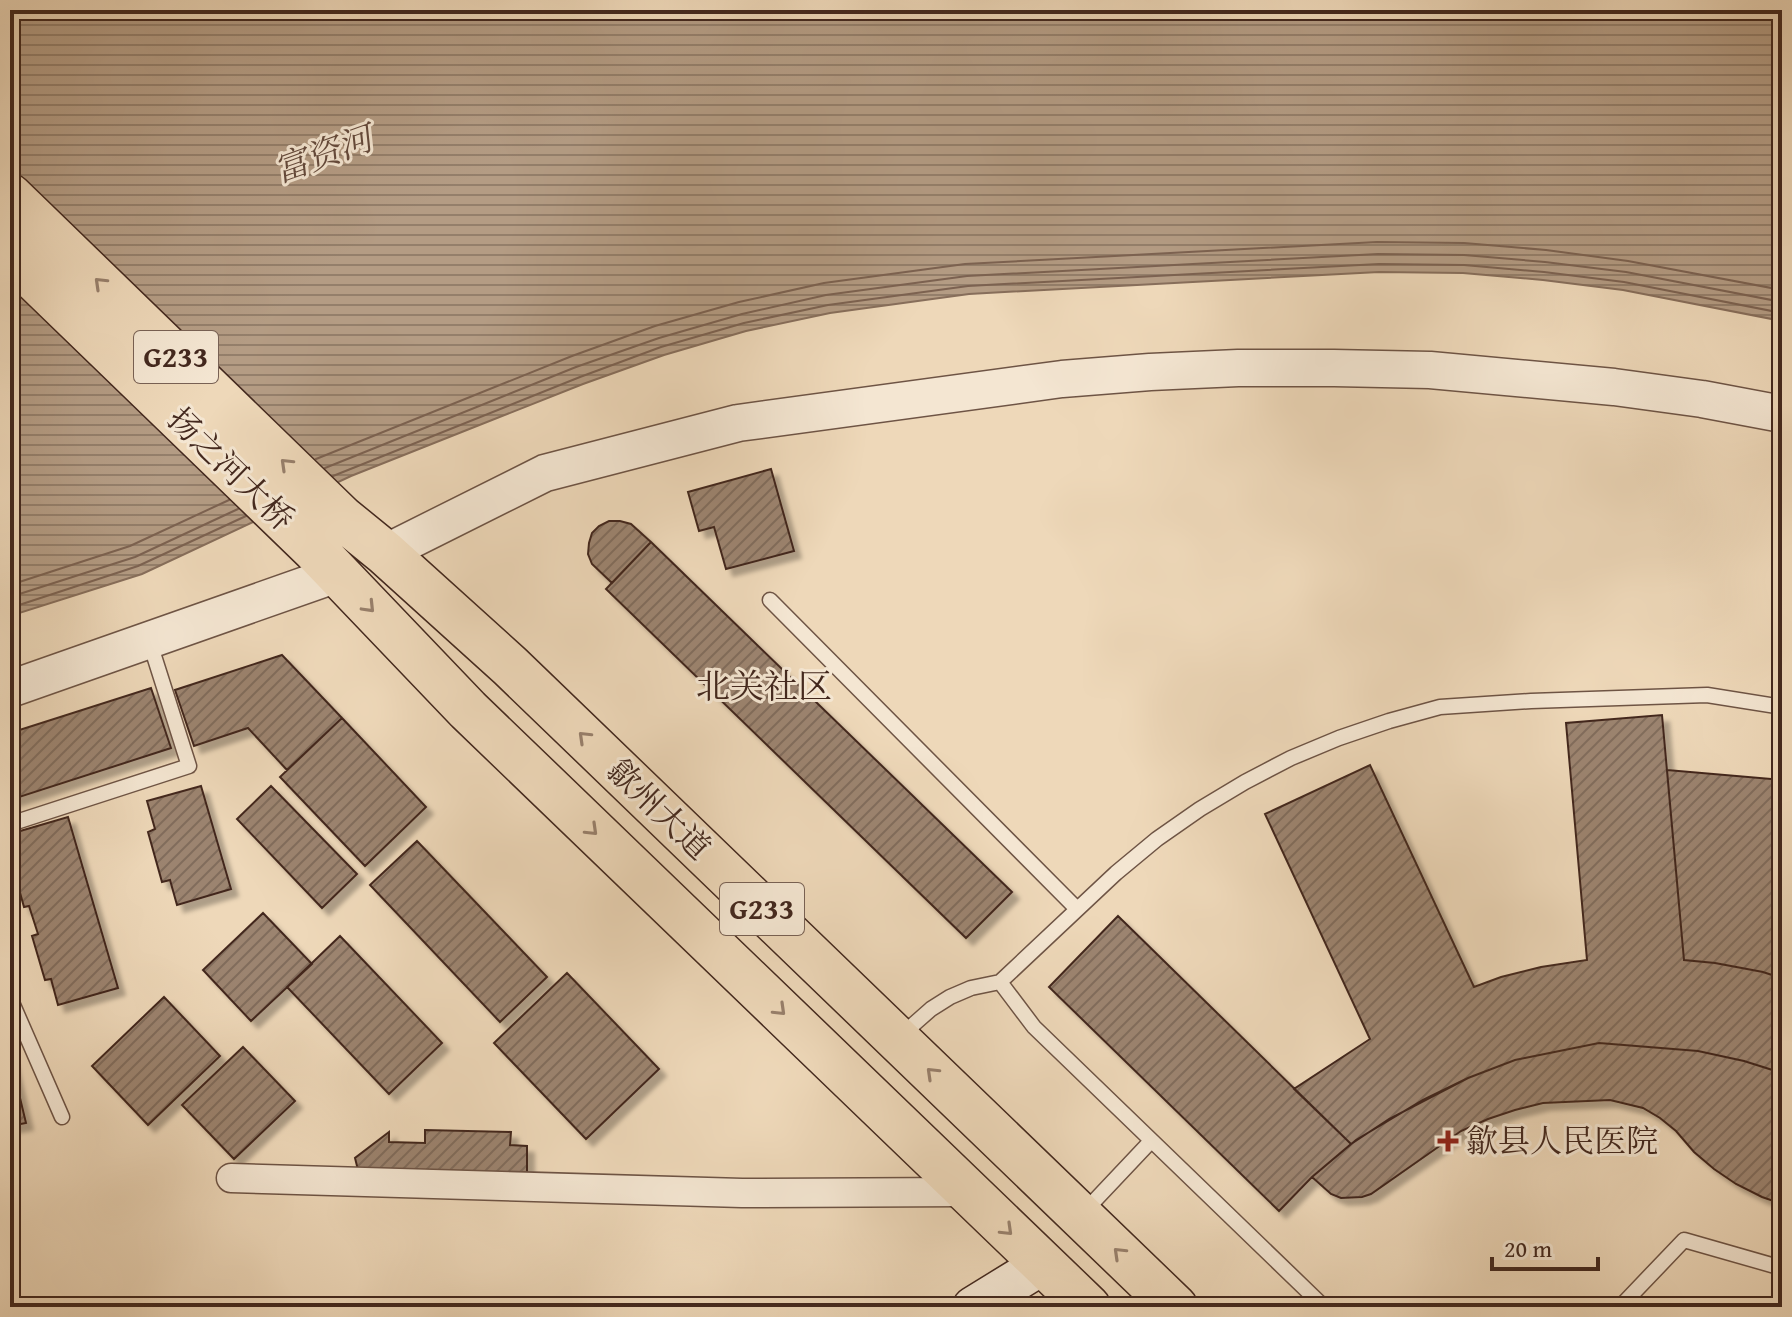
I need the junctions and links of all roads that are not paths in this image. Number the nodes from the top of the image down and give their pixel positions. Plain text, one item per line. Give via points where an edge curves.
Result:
1 (10, 196) edge
2 (10, 255) edge
3 (1782, 414) edge
4 (331, 547) junction
5 (385, 553) junction
6 (770, 600) dead end
7 (149, 640) junction
8 (10, 689) edge
9 (1782, 707) edge
10 (10, 824) edge
11 (1077, 909) junction
12 (1000, 982) junction
13 (10, 998) edge
14 (900, 1042) junction
15 (62, 1117) dead end
16 (1151, 1141) junction
17 (231, 1178) dead end
18 (967, 1192) junction
19 (1080, 1215) junction
20 (1043, 1264) junction
21 (1782, 1268) edge
22 (973, 1307) edge
23 (1088, 1307) edge
24 (1175, 1307) edge
25 (1324, 1307) edge
26 (1620, 1307) edge

4 -> 1 highway, 扬之河大桥 / G233
2 - 4 highway, 扬之河大桥 / G233
3 - 5 street via 1614,387 1430,370 1238,368 1062,379 738,423 589,461 545,473
4 - 5 highway, 歙州大道 / G233
4 - 7 street
4 -> 18 highway, 歙州大道 / G233 via 468,710
14 -> 5 highway, 歙州大道 / G233 via 510,666
6 - 11 lane
7 - 8 street
7 - 10 lane via 189,766
9 - 11 lane via 1707,695 1622,697 1440,707 1389,721 1291,758 1211,802 1157,839
11 - 12 lane
12 - 14 lane via 950,997 914,1024
12 - 16 lane via 1034,1027
13 - 15 lane
19 -> 14 highway, 歙州大道 / G233
16 - 19 lane
16 - 25 lane
17 - 18 street via 742,1193
18 -> 20 highway, 歙州大道 / G233
24 -> 19 highway, 歙州大道 / G233
20 - 22 main road
20 - 23 highway, 歙州大道 / G233
21 - 26 lane via 1684,1240

